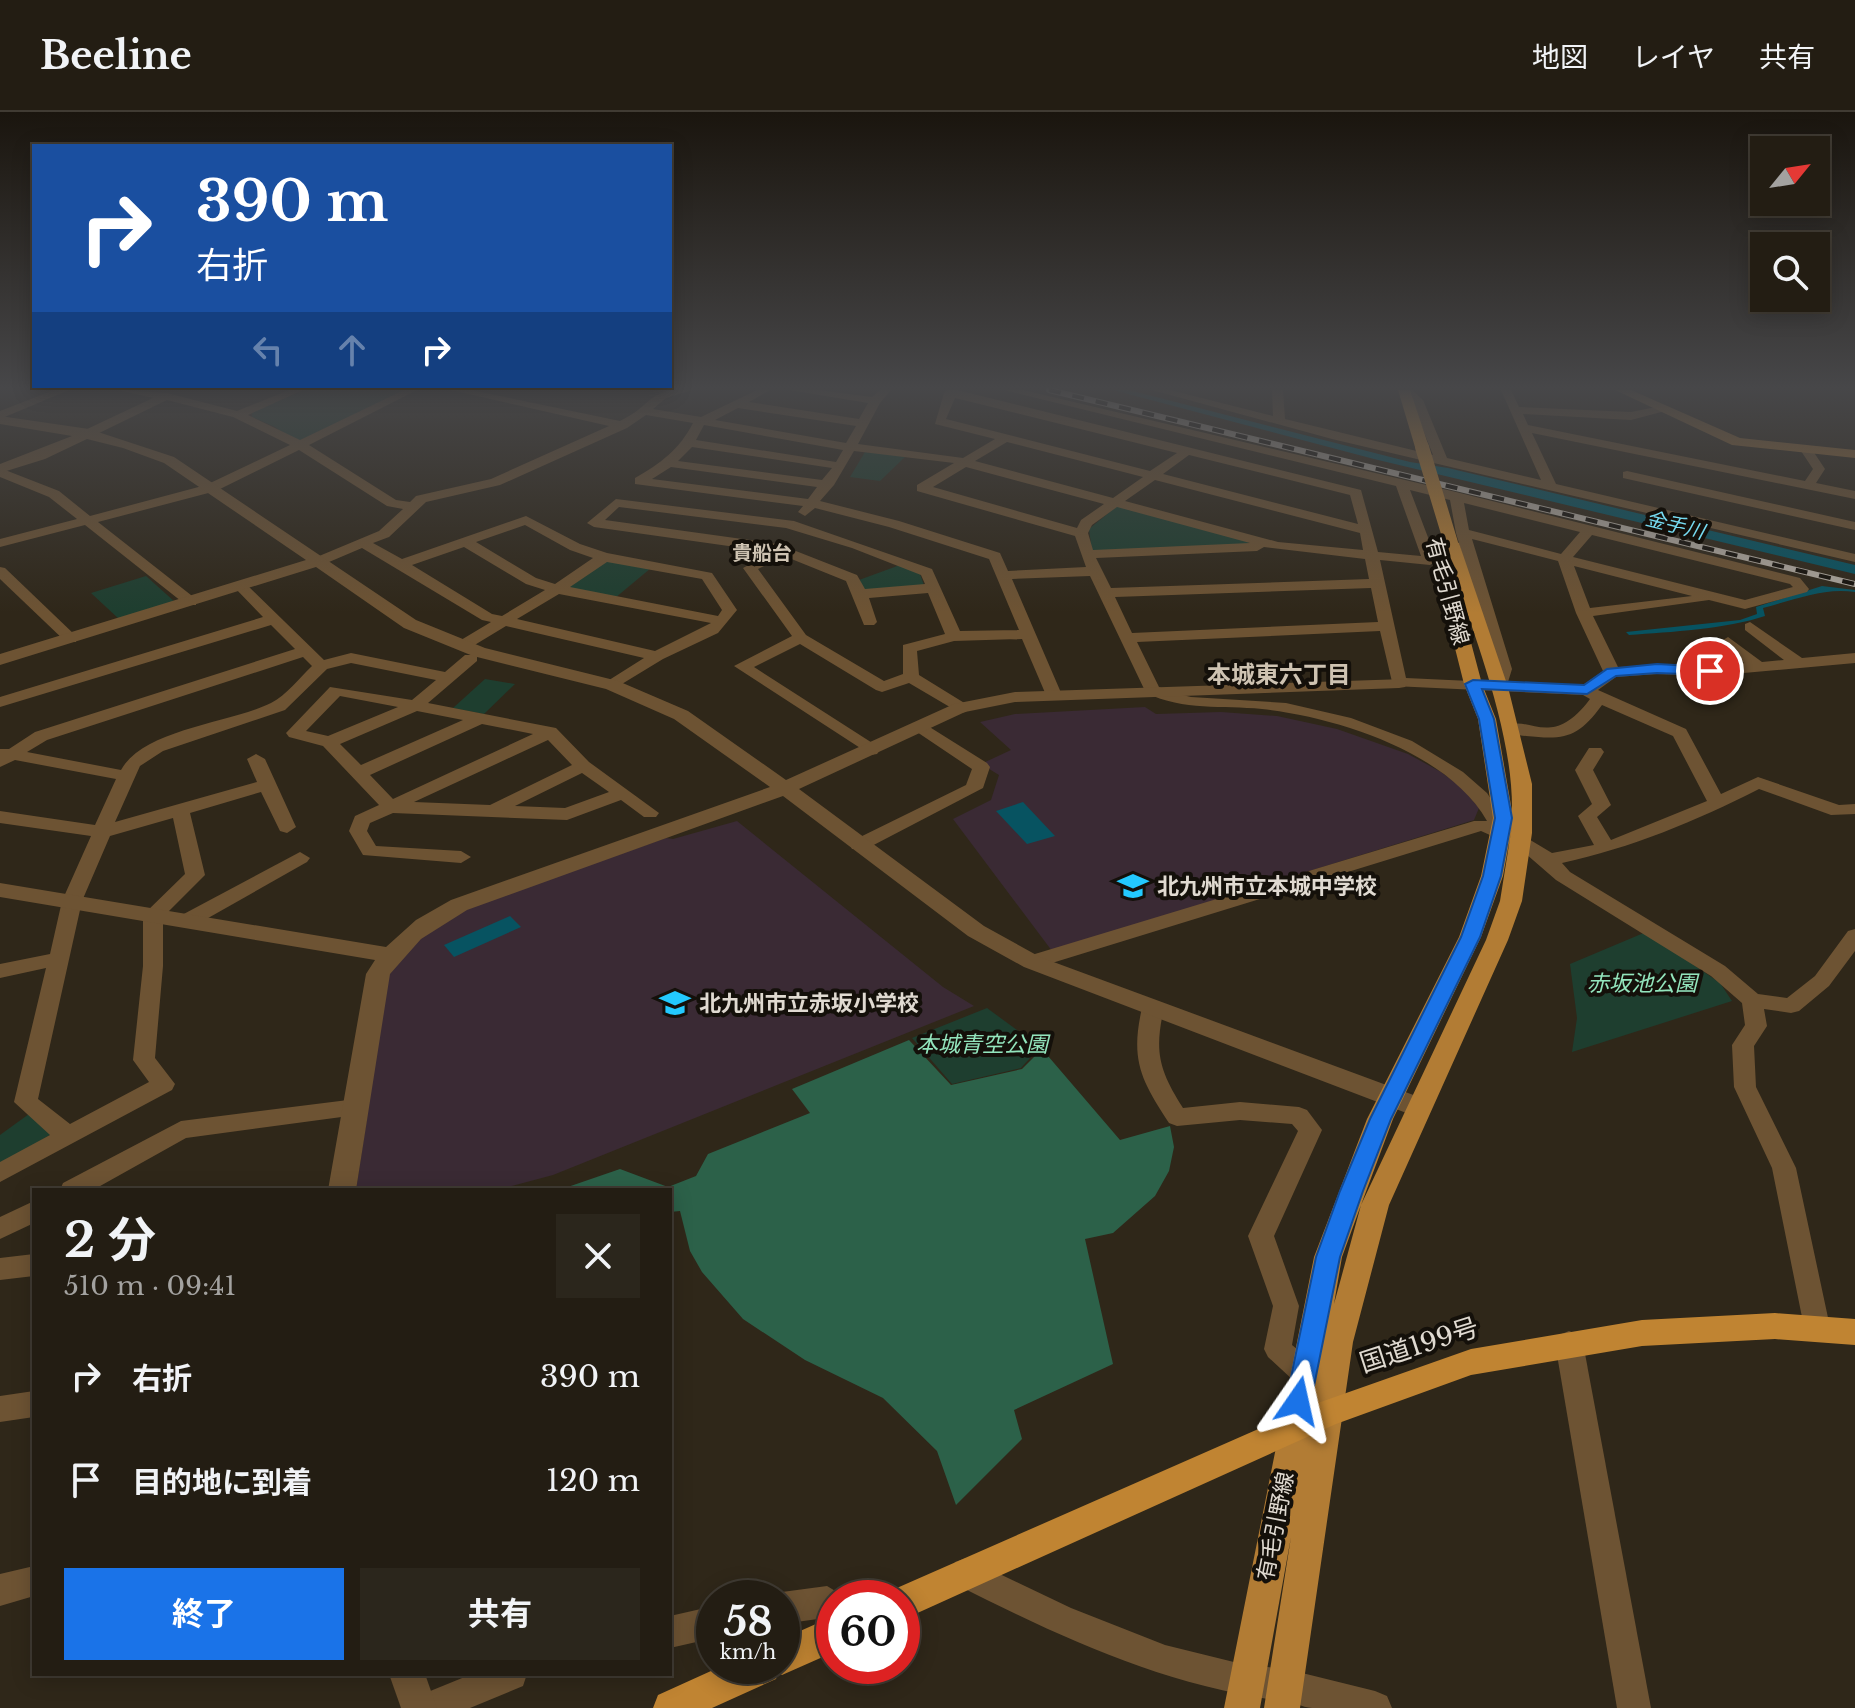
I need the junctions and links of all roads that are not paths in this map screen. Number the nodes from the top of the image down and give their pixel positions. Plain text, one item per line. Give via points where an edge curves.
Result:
1 (176, 464) edge
2 (259, 464) edge
3 (330, 464) edge
4 (534, 464) edge
5 (667, 464) edge
6 (680, 464) edge
7 (830, 464) edge
8 (960, 464) edge
9 (973, 464) edge
10 (1108, 464) edge
11 (1169, 464) edge
12 (1241, 464) edge
13 (1323, 464) edge
14 (1419, 464) edge
15 (1458, 464) edge
16 (1541, 464) edge
17 (1622, 464) edge
18 (1703, 464) edge
19 (1816, 464) edge
20 (840, 466) joint
21 (0, 471) edge
22 (1627, 475) junction
23 (1153, 476) junction
24 (1401, 483) junction
25 (828, 485) junction
26 (1550, 485) junction
27 (1808, 486) junction
28 (211, 488) junction
29 (1855, 495) edge
30 (1456, 496) junction
31 (812, 503) junction
32 (1115, 503) junction
33 (411, 506) junction
34 (1648, 509) junction
35 (90, 521) junction
36 (793, 526) junction
37 (1855, 526) edge
38 (1366, 530) junction
39 (1589, 530) junction
40 (1081, 533) junction
41 (466, 542) junction
42 (0, 543) edge
43 (362, 543) junction
44 (1277, 546) junction
45 (1444, 548) junction
46 (778, 550) junction
47 (1087, 554) junction
48 (1370, 556) junction
49 (604, 557) junction
50 (1855, 558) edge
51 (1564, 559) junction
52 (317, 562) junction
53 (401, 564) junction
54 (0, 571) edge
55 (1096, 571) junction
56 (1006, 575) junction
57 (1375, 583) junction
58 (241, 587) junction
59 (933, 588) junction
60 (557, 589) junction
61 (1106, 593) junction
62 (860, 594) junction
63 (1714, 598) junction
64 (191, 602) junction
65 (1584, 613) junction
66 (271, 620) junction
67 (722, 621) junction
68 (502, 622) junction
69 (869, 622) dead end
70 (1386, 626) junction
71 (1750, 627) dead end
72 (1029, 634) junction
73 (954, 636) junction
74 (801, 638) junction
75 (1126, 638) junction
76 (71, 639) junction
77 (1728, 642) dead end
78 (305, 651) junction
79 (466, 652) junction
80 (657, 656) junction
81 (1855, 658) edge
82 (0, 660) edge
83 (1797, 662) junction
84 (321, 666) junction
85 (1760, 668) junction
86 (1612, 672) junction
87 (911, 677) junction
88 (450, 678) junction
89 (1399, 683) junction
90 (301, 685) junction
91 (612, 685) junction
92 (1486, 686) junction
93 (336, 690) junction
94 (1152, 690) junction
95 (1593, 694) junction
96 (1054, 695) junction
97 (0, 702) edge
98 (415, 706) junction
99 (960, 708) junction
100 (479, 719) junction
101 (920, 726) junction
102 (1511, 729) junction
103 (550, 732) junction
104 (329, 742) junction
105 (871, 750) junction
106 (1595, 752) dead end
107 (3, 757) edge
108 (256, 759) dead end
109 (583, 766) junction
110 (359, 773) junction
111 (126, 776) junction
112 (267, 785) junction
113 (785, 788) junction
114 (623, 793) junction
115 (1717, 803) junction
116 (391, 807) junction
117 (1855, 809) edge
118 (180, 810) junction
119 (493, 810) junction
120 (650, 813) dead end
121 (0, 817) edge
122 (287, 827) dead end
123 (102, 832) junction
124 (1511, 835) junction
125 (859, 845) junction
126 (1606, 848) junction
127 (461, 857) dead end
128 (300, 858) dead end
129 (1548, 860) junction
130 (0, 890) edge
131 (72, 901) junction
132 (153, 915) junction
133 (187, 921) junction
134 (1855, 936) edge
135 (389, 955) junction
136 (58, 959) junction
137 (1032, 962) junction
138 (0, 971) edge
139 (1752, 1000) junction
140 (1153, 1008) junction
141 (1393, 1098) junction
142 (1418, 1107) junction
143 (356, 1108) junction
144 (69, 1137) junction
145 (1, 1172) edge
146 (76, 1188) edge
147 (342, 1188) edge
148 (32, 1212) edge
149 (0, 1229) edge
150 (32, 1265) edge
151 (0, 1269) edge
152 (1817, 1327) junction
153 (1855, 1332) edge
154 (1569, 1343) junction
155 (1304, 1372) junction
156 (32, 1404) edge
157 (0, 1409) edge
158 (1326, 1414) junction
159 (1293, 1430) junction
160 (966, 1573) junction
161 (32, 1582) edge
162 (0, 1590) edge
163 (920, 1595) edge
164 (696, 1626) edge
165 (672, 1632) edge
166 (408, 1676) edge
167 (506, 1676) edge
168 (724, 1684) edge
169 (1244, 1694) edge
170 (1284, 1697) edge
171 (419, 1708) edge
172 (430, 1708) edge
173 (671, 1708) edge
174 (1375, 1708) edge
175 (1634, 1708) edge

1 - 28 street
2 - 28 street
3 - 33 street via 392,503
4 - 33 street via 495,482
5 - 31 street via 640,481
6 - 25 street
7 - 20 street
8 - 40 street via 922,488
9 - 32 street
10 - 23 street
11 - 23 street
12 - 38 street via 1356,493
13 - 24 street
14 - 45 main road, 有毛引野線, bridge
15 - 26 street
16 - 26 street
17 - 22 street
18 - 27 street
19 - 27 street via 1819,469
20 - 25 street
21 - 35 street via 54,494
22 - 34 street
22 - 37 street
23 - 32 street
23 - 38 street
24 - 30 street
24 - 45 street
25 - 31 street
26 - 34 street
27 - 29 street
28 - 35 street
28 - 52 street
30 - 39 street
30 - 45 street
31 - 36 street
31 - 56 street via 995,556
32 - 40 street via 1086,523
32 - 44 street
33 - 43 street via 384,534
34 - 50 street
35 - 42 street
35 - 64 street
36 - 46 street
36 - 46 street via 616,503 594,523
36 - 59 street via 927,572
38 - 48 street
39 - 51 street
39 - 63 street via 1795,581 1802,589 1745,605
40 - 47 street
41 - 49 street via 526,520
41 - 53 street
41 - 60 street via 531,581
43 - 52 street
43 - 53 street
44 - 47 street
44 - 48 street
45 - 48 street
45 - 51 street
45 - 92 main road, 有毛引野線
46 - 62 street via 852,578
46 - 74 street via 750,568
47 - 55 street
48 - 57 street
49 - 60 street
49 - 67 street via 707,576 730,610
51 - 63 street
51 - 65 street
52 - 58 street
52 - 79 street via 410,624
53 - 68 street
54 - 76 street
55 - 56 street
55 - 61 street
56 - 72 street
57 - 61 street
57 - 70 street
58 - 64 street
58 - 66 street
59 - 62 street
59 - 73 street
60 - 67 street
60 - 68 street
61 - 75 street
62 - 69 street
63 - 65 street
64 - 76 street
65 - 86 street
66 - 78 street
66 - 97 street
67 - 80 street
68 - 79 street
68 - 80 street
70 - 75 street
70 - 89 street
71 - 83 street
72 - 73 street
72 - 96 street
73 - 87 street via 909,648
74 - 87 street via 882,687
74 - 105 street via 742,666
75 - 94 street
76 - 82 street
77 - 85 street
78 - 84 street
78 - 107 street via 41,736
79 - 88 street
79 - 91 street
80 - 91 street
81 - 83 street
83 - 85 street
84 - 88 street via 351,658
84 - 90 street
85 - 86 street
86 - 95 street
87 - 99 street
88 - 98 street
89 - 92 street
89 - 94 street
90 - 93 street
90 - 111 street via 279,706 157,747 133,763
91 - 113 street via 681,715
92 - 95 street
92 - 102 main road, 有毛引野線
92 - 124 main road, 有毛引野線 via 1503,818
93 - 98 street
93 - 104 street via 295,733
94 - 96 street
94 - 124 street via 1172,701 1238,703 1328,718 1405,746 1451,771
95 - 102 street via 1580,725 1566,733
95 - 115 street via 1680,733
96 - 99 street
98 - 100 street
98 - 104 street
99 - 101 street
100 - 103 street
100 - 110 street
101 - 105 street
101 - 125 street via 981,767 974,788
102 - 124 main road, 有毛引野線 via 1522,784
103 - 109 street
103 - 116 street
104 - 110 street
105 - 113 street
106 - 126 street via 1584,770 1602,805 1587,816
107 - 111 street
108 - 112 street
109 - 114 street
109 - 119 street
110 - 116 street
111 - 123 street
112 - 118 street
112 - 122 street
113 - 125 street
113 - 135 street via 480,895 427,922
114 - 119 street via 567,814
114 - 120 street
115 - 117 street via 1758,782 1837,811
115 - 126 street
116 - 119 street
116 - 127 street via 362,820 358,831 370,851
118 - 123 street
118 - 132 street via 195,875
121 - 123 street
123 - 131 street
124 - 129 street
124 - 137 street via 1481,825
124 - 141 main road, 有毛引野線 via 1470,937
124 - 142 main road, 有毛引野線 via 1511,901
125 - 137 street via 976,931
126 - 129 street
128 - 133 street
129 - 139 street via 1563,876 1718,971
130 - 131 street
131 - 132 street
131 - 136 street
132 - 133 street
132 - 144 street via 144,1060 164,1084
133 - 135 street
134 - 139 street via 1822,981 1791,1006
135 - 143 street via 378,974
136 - 138 street
136 - 144 street via 26,1102
137 - 140 street
139 - 152 street via 1756,1026 1743,1045 1745,1087 1784,1168
140 - 141 street
140 - 155 street via 1146,1035 1147,1070 1177,1117 1240,1111 1299,1116 1310,1130 1261,1236 1286,1306 1278,1349
141 - 142 street
141 - 155 main road, 有毛引野線 via 1380,1119 1328,1257
142 - 158 main road, 有毛引野線 via 1375,1205 1338,1342
143 - 146 street via 181,1130
143 - 147 street
144 - 145 street
148 - 149 street
150 - 151 street
152 - 153 highway, 国道199号
152 - 154 highway, 国道199号 via 1726,1327
154 - 158 highway, 国道199号 via 1471,1362
154 - 175 street
155 - 159 main road, 有毛引野線
156 - 157 street
158 - 159 highway, 国道199号
158 - 170 main road, 有毛引野線
159 - 160 highway, 国道199号
159 - 169 main road, 有毛引野線
160 - 163 highway, 国道199号
160 - 169 street via 1063,1621
161 - 162 street
164 - 165 street
166 - 171 street
167 - 172 street
168 - 173 highway
169 - 170 street
170 - 174 street

